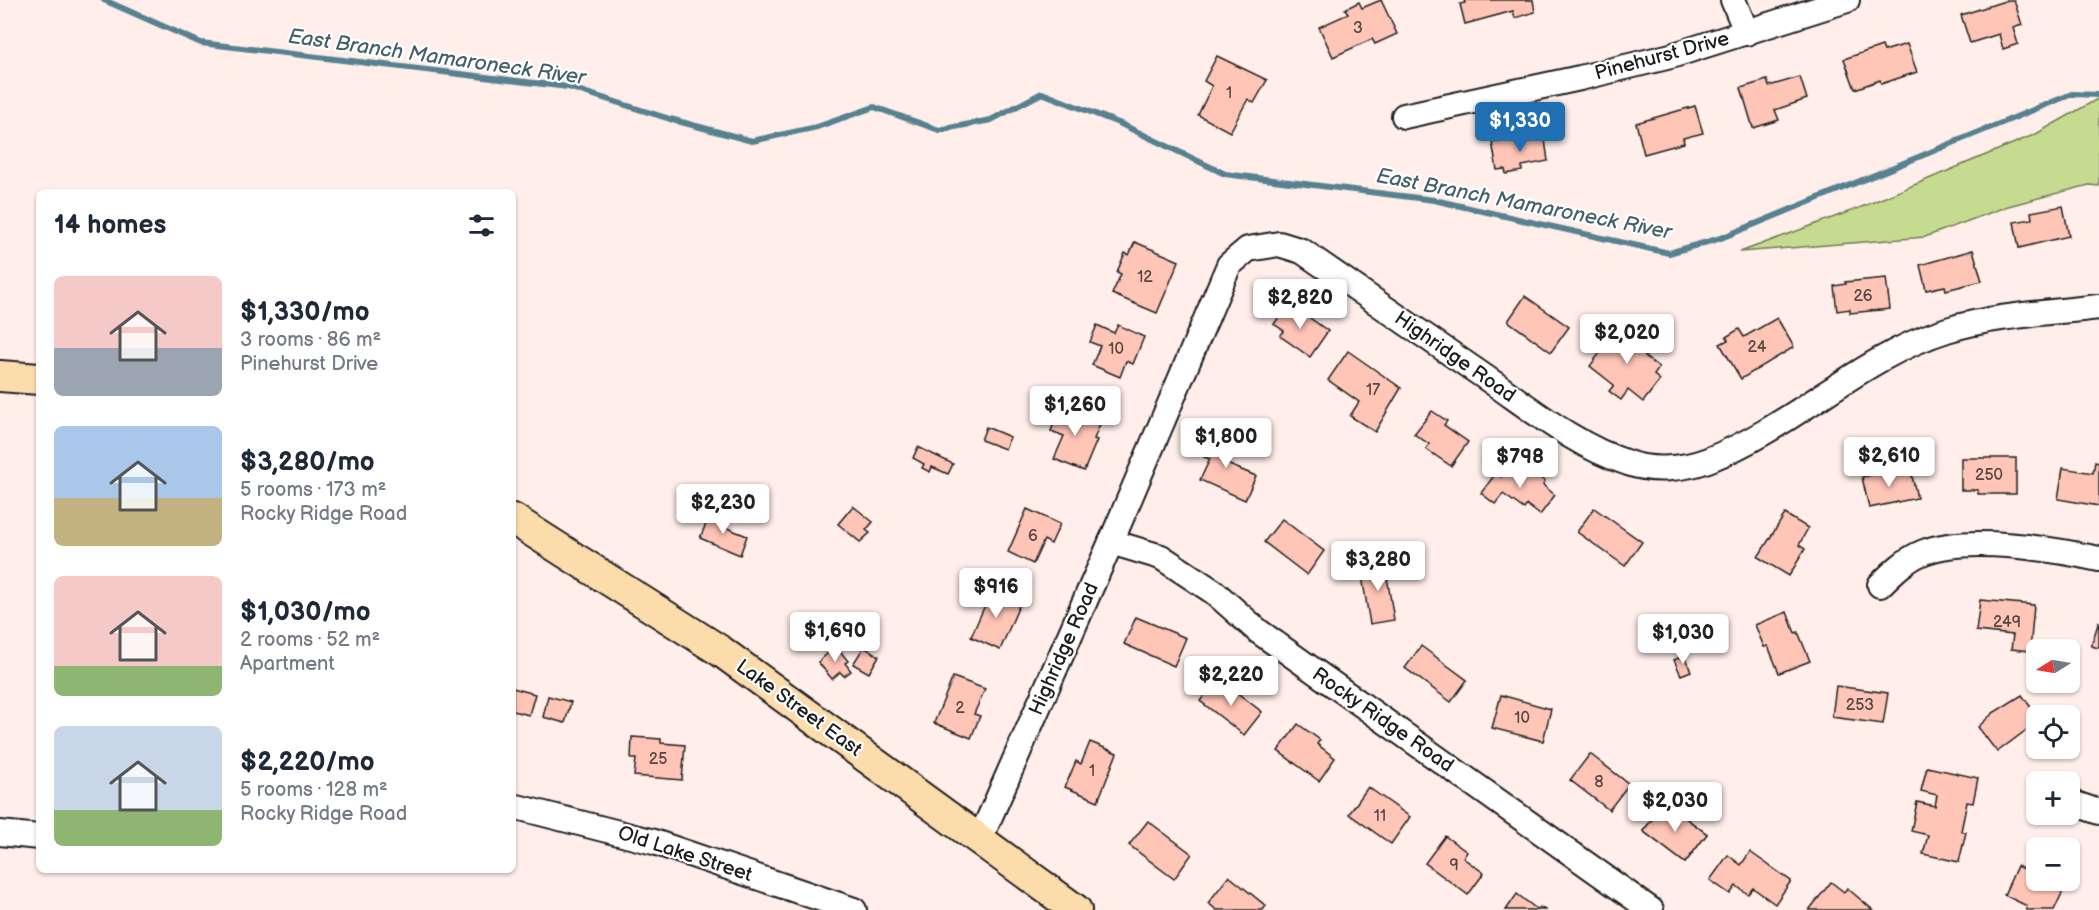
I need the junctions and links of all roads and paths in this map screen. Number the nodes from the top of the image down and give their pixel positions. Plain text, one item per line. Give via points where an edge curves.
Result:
1 (1733, 0) edge
2 (1848, 0) edge
3 (1747, 33) junction
4 (1404, 116) dead end
5 (2099, 307) edge
6 (0, 376) edge
7 (36, 379) edge
8 (516, 521) edge
9 (1111, 542) junction
10 (2099, 559) edge
11 (1880, 585) dead end
12 (2080, 805) edge
13 (516, 807) edge
14 (2099, 812) edge
15 (0, 832) edge
16 (36, 837) edge
17 (981, 839) junction
18 (854, 910) edge
19 (1076, 910) edge
20 (1651, 910) edge

1 - 3 street
2 - 3 street, Pinehurst Drive
3 - 4 street, Pinehurst Drive via 1603,73
5 - 9 street, Highridge Road via 1947,330 1898,350 1708,460 1654,468 1628,464 1573,438 1302,251 1280,244 1248,249 1229,265
6 - 7 main road
8 - 17 main road, Lake Street East via 722,652
9 - 17 street, Highridge Road
9 - 20 street, Rocky Ridge Road via 1161,557 1214,592 1258,631
10 - 11 street via 2030,548 1940,547 1906,561
12 - 14 street
13 - 18 street, Old Lake Street via 654,842
15 - 16 street
17 - 19 main road, Lake Street East

